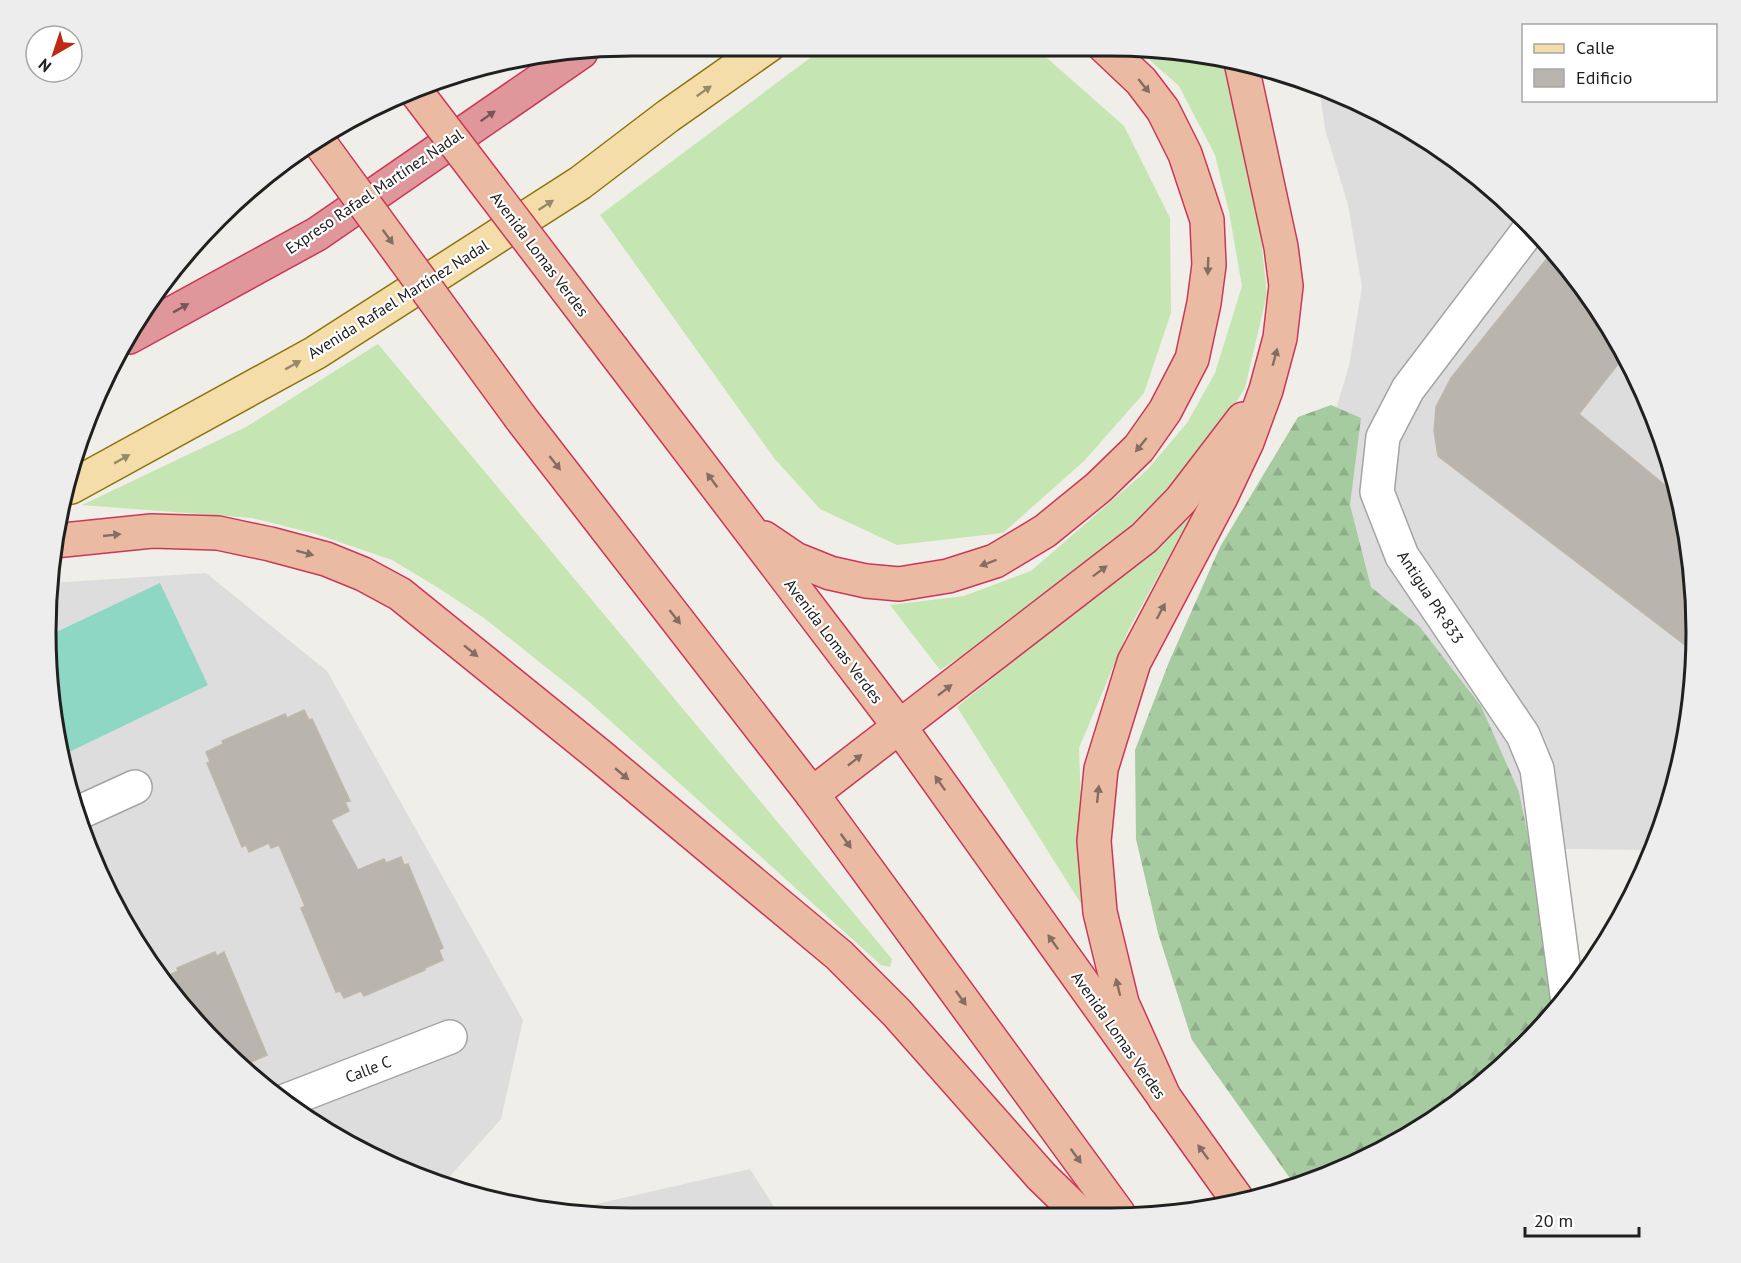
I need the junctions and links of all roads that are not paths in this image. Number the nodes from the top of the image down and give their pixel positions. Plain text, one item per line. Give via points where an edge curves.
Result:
1 (753, 56) edge
2 (1115, 56) edge
3 (570, 59) edge
4 (1243, 72) edge
5 (419, 96) edge
6 (322, 146) edge
7 (1526, 234) edge
8 (141, 331) edge
9 (1266, 390) junction
10 (74, 485) edge
11 (747, 527) junction
12 (63, 541) edge
13 (898, 726) junction
14 (135, 787) dead end
15 (812, 794) junction
16 (84, 810) edge
17 (1565, 983) edge
18 (450, 1037) dead end
19 (294, 1098) edge
20 (1164, 1099) junction
21 (1233, 1194) edge
22 (1074, 1208) edge
23 (1114, 1208) edge

10 -> 1 main road, Avenida Rafael Martínez Nadal via 315,353 580,183
2 -> 11 highway via 1163,110 1185,154 1207,220 1209,265 1192,359 1165,411 1139,448 1045,531 994,561 948,576 899,584 831,573 795,559
8 -> 3 highway, Expreso Rafael Martínez Nadal via 317,234
9 -> 4 highway via 1280,338 1286,286
11 -> 5 highway, Avenida Lomas Verdes, bridge
6 -> 15 highway, bridge via 520,417
7 - 17 street, Antigua PR-833 via 1408,389 1383,437 1377,492 1402,556 1522,735 1537,769
13 -> 9 highway via 1144,538 1181,500
20 -> 9 highway via 1122,1003 1100,912 1094,842 1101,769 1134,662 1221,497
11 - 13 highway, Avenida Lomas Verdes
12 -> 22 highway via 152,531 218,533 327,559 400,594 839,955 897,1013
15 -> 13 highway
20 -> 13 highway, Avenida Lomas Verdes
14 - 16 street
15 -> 23 highway
18 - 19 street, Calle C
21 -> 20 highway, Avenida Lomas Verdes

